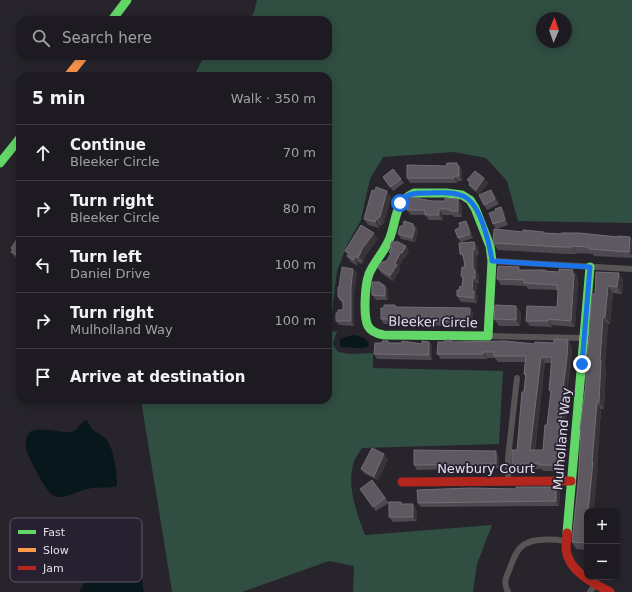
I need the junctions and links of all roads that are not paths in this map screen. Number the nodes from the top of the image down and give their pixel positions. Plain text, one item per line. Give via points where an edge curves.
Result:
1 (127, 0) edge
2 (115, 16) edge
3 (81, 60) edge
4 (71, 72) edge
5 (16, 143) edge
6 (0, 163) edge
7 (492, 261) junction
8 (590, 267) junction
9 (632, 269) edge
10 (488, 336) junction
11 (584, 338) junction
12 (517, 378) dead end
13 (508, 481) junction
14 (571, 481) junction
15 (402, 482) dead end
16 (566, 540) junction
17 (596, 583) junction
18 (508, 592) edge
19 (590, 592) edge
20 (610, 592) edge

1 - 2 street
3 - 4 street
5 - 6 street
7 - 8 street
7 - 10 street, Bleeker Circle
7 - 10 street, Bleeker Circle via 487,239 470,200 462,195 414,193 407,195 400,203 390,238 366,284 367,322 376,333
8 - 9 street
8 - 11 street, Mulholland Way
10 - 11 street, Bleeker Circle
11 - 14 street, Mulholland Way
12 - 13 street via 508,458
13 - 14 street, Newbury Court
13 - 15 street, Newbury Court
14 - 16 street, Mulholland Way
16 - 17 street, Mulholland Way via 567,556 573,567
16 - 18 street via 533,541 521,547 505,580
17 - 19 street
17 - 20 street, Mulholland Way

